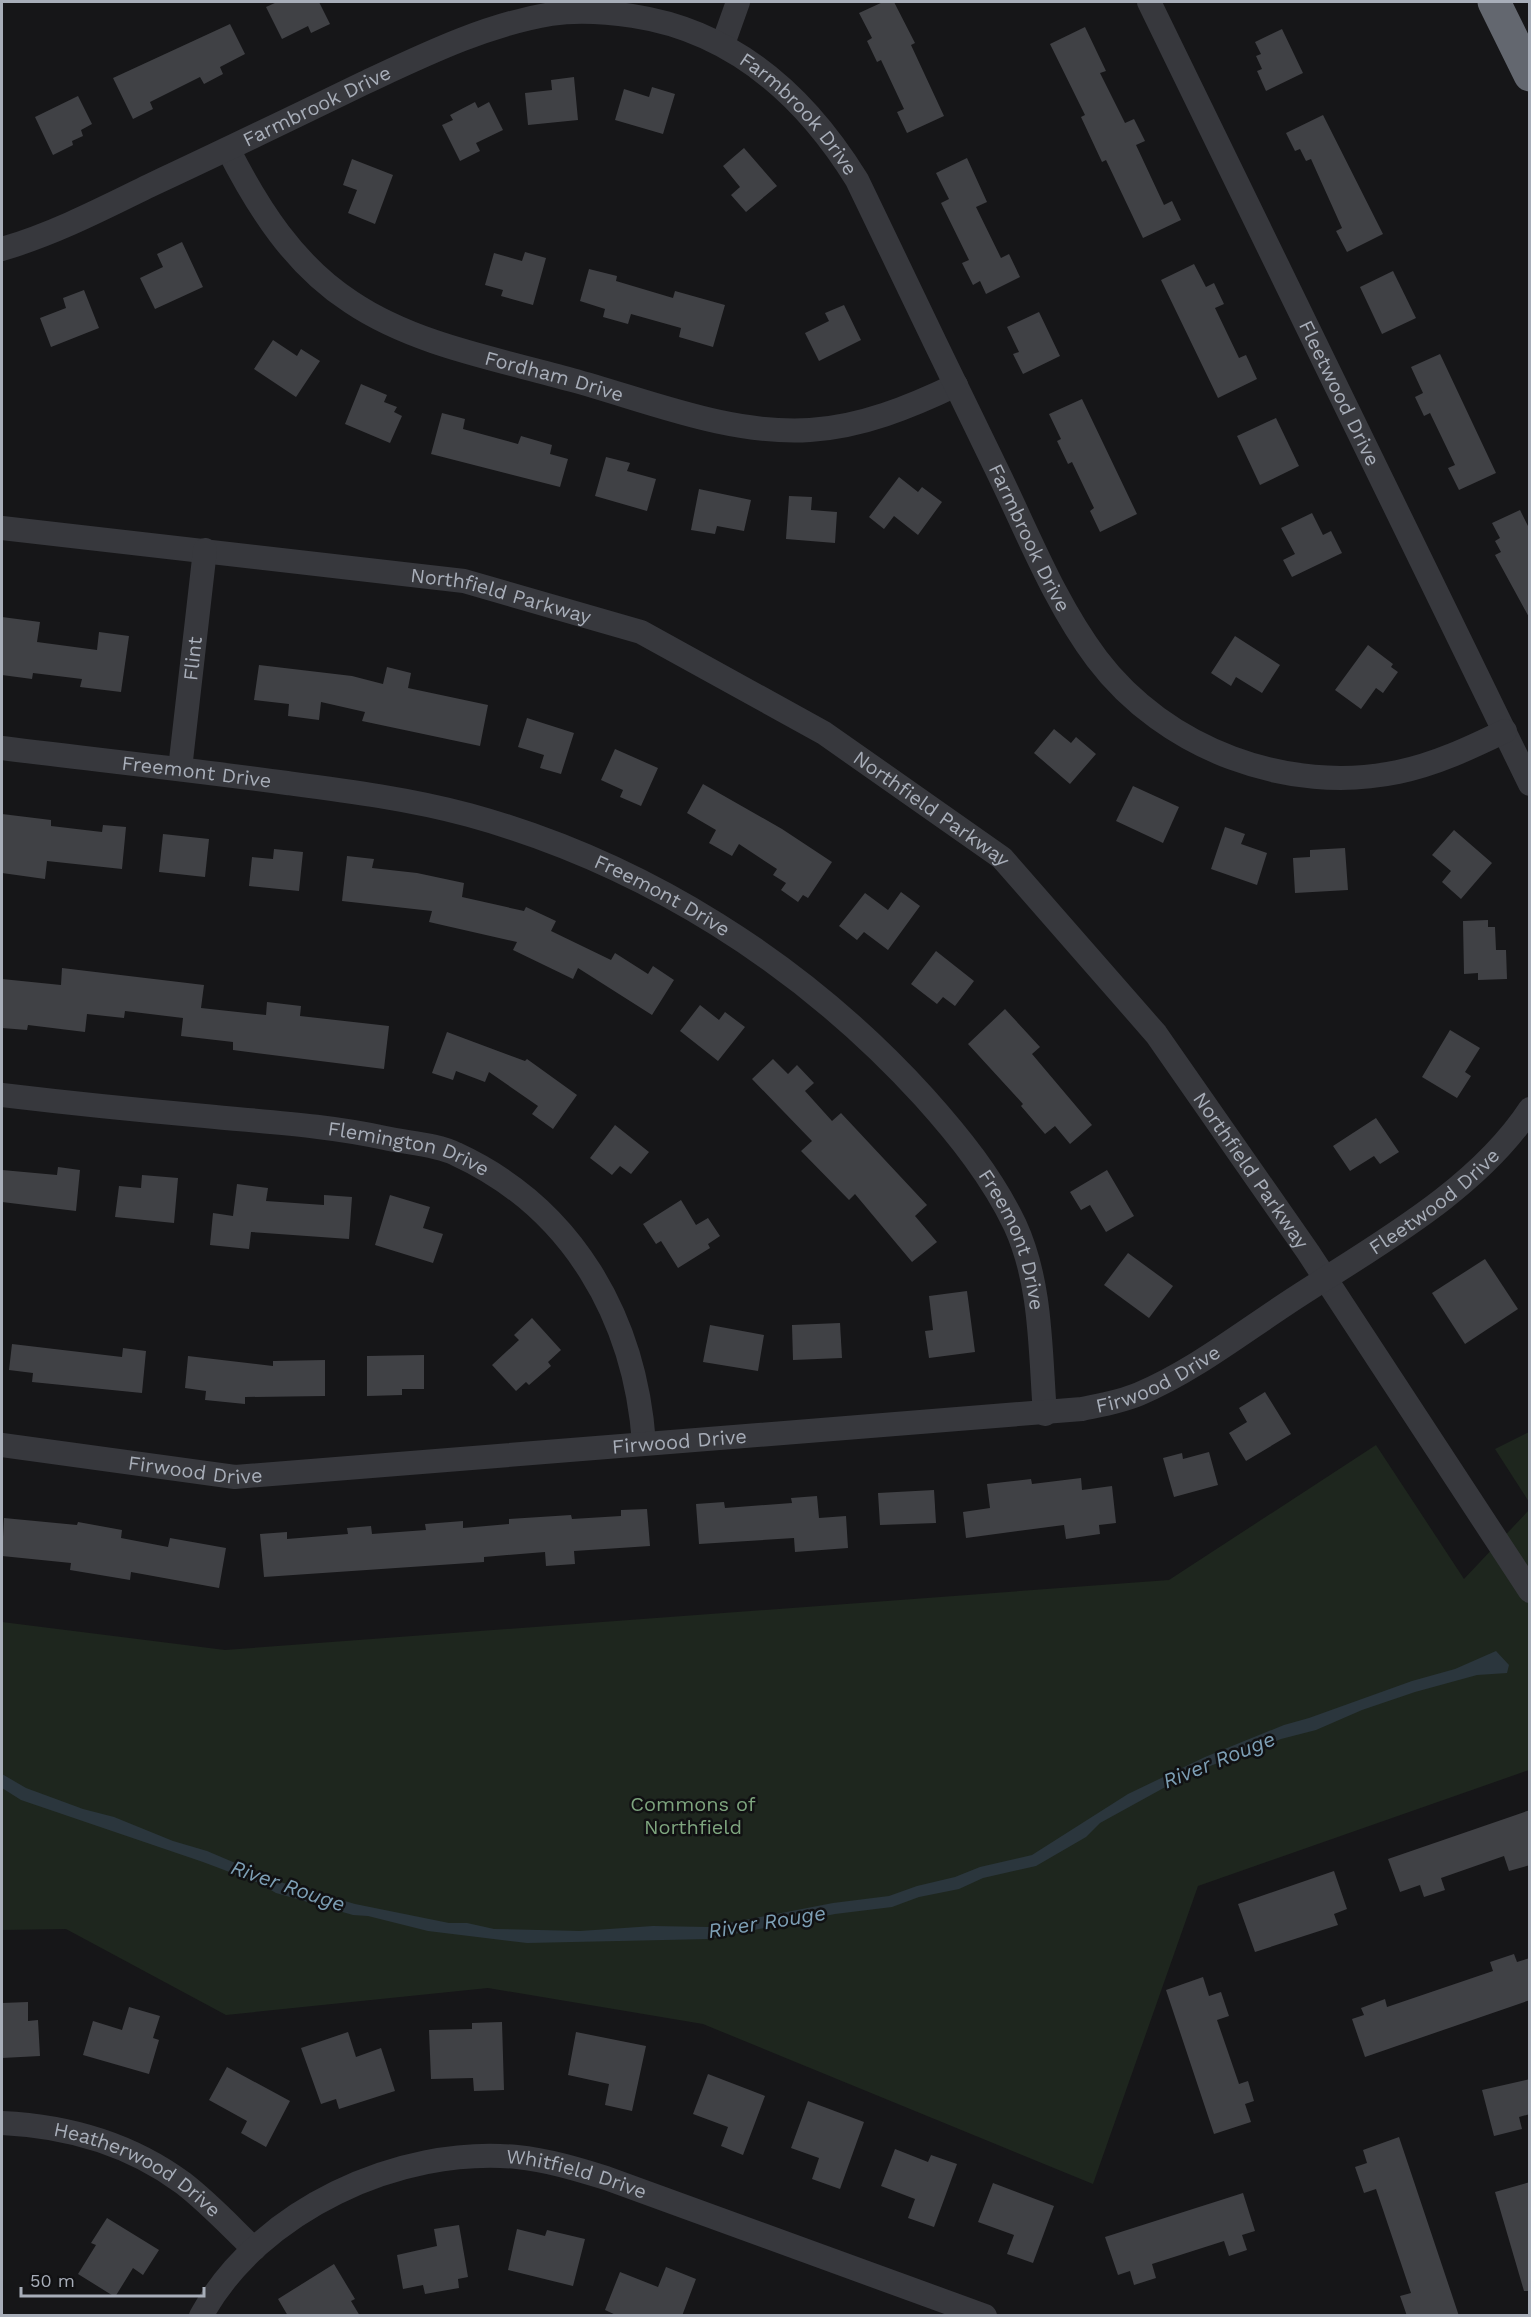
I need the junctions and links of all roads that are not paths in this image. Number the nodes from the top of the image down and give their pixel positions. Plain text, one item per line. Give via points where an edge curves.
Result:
1 (738, 2) edge
2 (1149, 2) edge
3 (1494, 2) edge
4 (648, 10) edge
5 (723, 44) junction
6 (1530, 75) edge
7 (228, 149) junction
8 (2, 249) edge
9 (956, 385) junction
10 (2, 528) edge
11 (205, 550) junction
12 (1505, 731) junction
13 (2, 748) edge
14 (180, 769) junction
15 (1530, 784) edge
16 (2, 1095) edge
17 (1530, 1109) edge
18 (1325, 1278) junction
19 (1045, 1414) junction
20 (644, 1443) junction
21 (2, 1445) edge
22 (1530, 1591) edge
23 (2, 2123) edge
24 (254, 2249) junction
25 (201, 2316) edge
26 (985, 2316) edge

1 - 5 street, Farmbrook Drive
2 - 12 street, Fleetwood Drive
3 - 6 highway
4 - 5 street, Farmbrook Drive
4 - 7 street, Farmbrook Drive via 553,14 510,22 399,67
5 - 9 street, Farmbrook Drive via 778,82 839,151
7 - 8 street, Farmbrook Drive via 84,217
7 - 9 street, Fordham Drive via 276,231 310,269 349,302 376,318 427,338 697,416 771,430 811,430 875,418 903,410
9 - 12 street, Farmbrook Drive via 1050,579 1098,660 1154,715 1195,742 1266,770 1338,777 1397,772 1429,764
10 - 11 street, Northfield Parkway
11 - 14 street, Flint
11 - 18 street, Northfield Parkway via 464,581 641,632 824,733 1002,858 1156,1034
12 - 15 street, Fleetwood Drive
13 - 14 street, Freemont Drive
14 - 19 street, Freemont Drive via 409,801 506,826 654,888 784,969 849,1022 905,1077 968,1149 997,1193 1015,1227 1033,1284
16 - 20 street, Flemington Drive via 341,1129 454,1153 496,1176 531,1204 583,1257 615,1314 633,1364
17 - 18 street, Fleetwood Drive via 1475,1174
18 - 19 street, Firwood Drive via 1186,1370 1147,1390 1119,1401
18 - 22 street, Northfield Parkway
19 - 20 street, Firwood Drive
20 - 21 street, Firwood Drive via 235,1477
23 - 24 street, Heatherwood Drive via 53,2127 129,2151 183,2183
24 - 25 street, Whitfield Drive
24 - 26 street, Whitfield Drive via 296,2216 374,2176 420,2163 516,2157 606,2178

